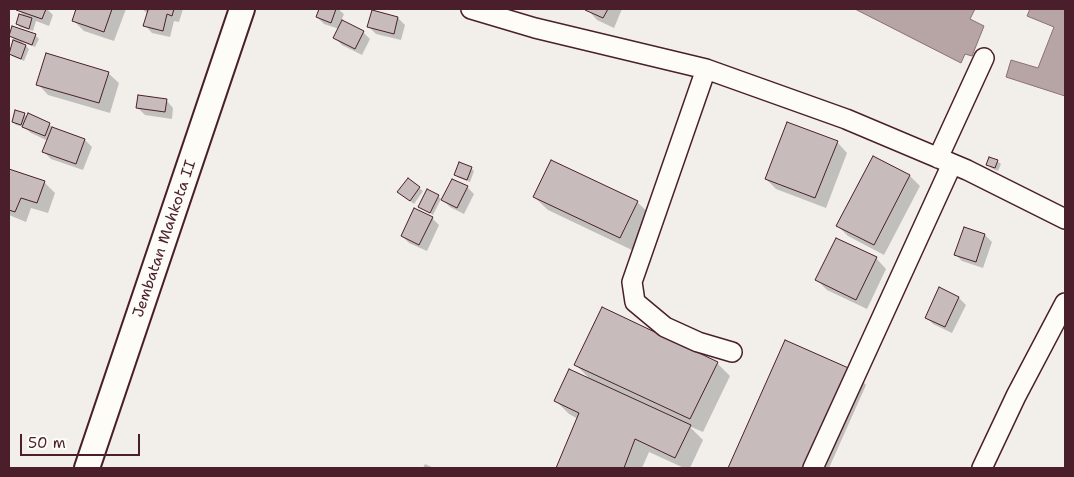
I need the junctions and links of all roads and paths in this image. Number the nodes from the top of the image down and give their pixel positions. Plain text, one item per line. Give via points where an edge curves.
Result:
1 (242, 9) edge
2 (471, 9) edge
3 (984, 58) dead end
4 (706, 69) junction
5 (945, 161) junction
6 (1065, 219) edge
7 (1065, 303) edge
8 (732, 352) dead end
9 (87, 468) edge
10 (813, 468) edge
11 (982, 468) edge

1 - 9 main road, Jembatan Mahkota II
2 - 4 lane via 534,28
3 - 5 lane
4 - 5 lane via 846,119
4 - 8 lane via 632,282 635,302 665,327 698,342
5 - 6 lane
5 - 10 lane
7 - 11 lane

